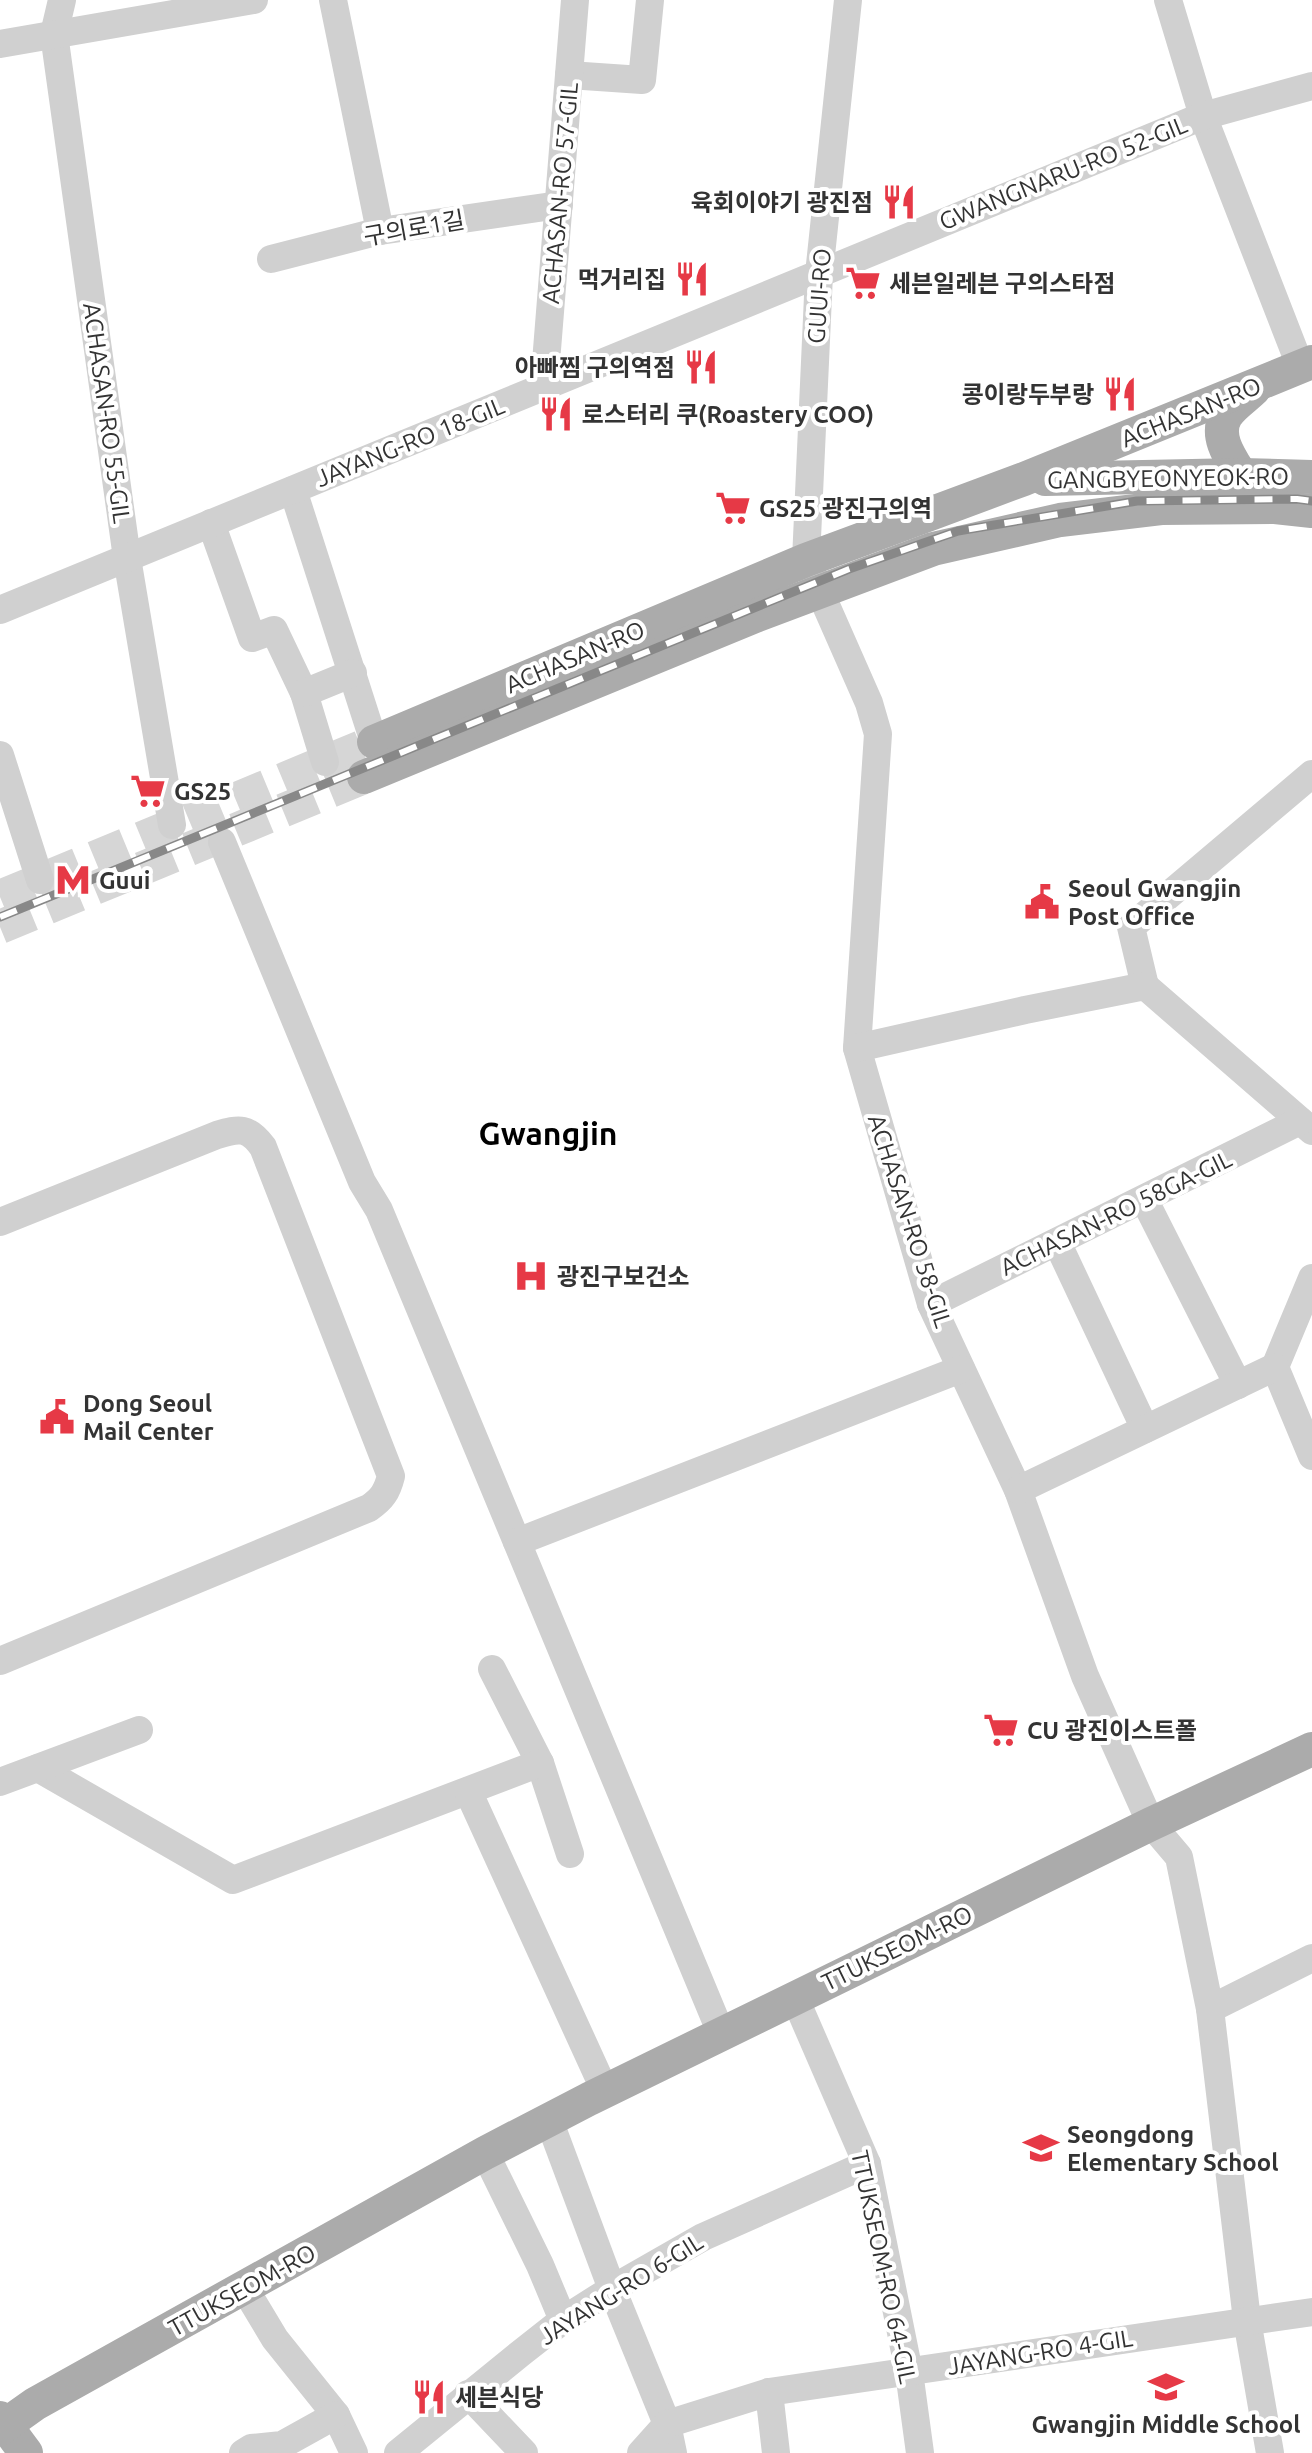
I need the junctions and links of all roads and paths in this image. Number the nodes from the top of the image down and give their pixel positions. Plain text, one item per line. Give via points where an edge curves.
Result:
1 (62, 0) edge
2 (254, 0) edge
3 (333, 0) edge
4 (575, 0) edge
5 (650, 0) edge
6 (848, 0) edge
7 (1168, 0) edge
8 (54, 34) junction
9 (0, 44) edge
10 (569, 75) junction
11 (1312, 86) edge
12 (1203, 116) junction
13 (559, 205) junction
14 (380, 231) junction
15 (271, 259) dead end
16 (819, 274) junction
17 (1306, 365) edge
18 (1261, 384) junction
19 (544, 387) junction
20 (1241, 475) junction
21 (1312, 477) edge
22 (1024, 479) junction
23 (293, 490) junction
24 (1312, 511) edge
25 (211, 523) junction
26 (933, 549) junction
27 (127, 558) junction
28 (806, 560) junction
29 (819, 591) junction
30 (0, 610) edge
31 (353, 673) junction
32 (304, 693) junction
33 (398, 742) junction
34 (0, 755) edge
35 (325, 762) dead end
36 (1312, 774) edge
37 (364, 777) tunnel mouth
38 (172, 825) dead end
39 (222, 842) dead end
40 (40, 880) dead end
41 (1145, 986) junction
42 (857, 1048) junction
43 (1306, 1126) edge
44 (1144, 1199) junction
45 (0, 1222) edge
46 (1057, 1242) junction
47 (1312, 1278) edge
48 (931, 1304) junction
49 (1275, 1367) junction
50 (961, 1369) junction
51 (1238, 1385) junction
52 (1305, 1418) edge
53 (1145, 1429) junction
54 (1312, 1456) edge
55 (1018, 1490) junction
56 (517, 1542) junction
57 (0, 1661) edge
58 (492, 1669) dead end
59 (139, 1730) dead end
60 (1312, 1749) edge
61 (540, 1763) junction
62 (38, 1768) junction
63 (0, 1782) edge
64 (468, 1791) junction
65 (1151, 1824) junction
66 (570, 1854) dead end
67 (1312, 1958) edge
68 (795, 1998) junction
69 (1210, 2009) junction
70 (721, 2033) junction
71 (605, 2091) junction
72 (549, 2120) junction
73 (485, 2153) junction
74 (867, 2164) junction
75 (245, 2289) junction
76 (612, 2289) junction
77 (1312, 2312) edge
78 (563, 2320) junction
79 (1247, 2320) junction
80 (909, 2372) junction
81 (769, 2392) junction
82 (468, 2394) junction
83 (336, 2415) junction
84 (2, 2424) edge
85 (667, 2424) junction
86 (26, 2453) edge
87 (243, 2453) edge
88 (354, 2453) edge
89 (398, 2453) edge
90 (524, 2453) edge
91 (641, 2453) edge
92 (673, 2453) edge
93 (776, 2453) edge
94 (920, 2453) edge
95 (1270, 2453) edge

1 - 8 street, ACHASAN-RO 55-GIL
2 - 8 street
3 - 14 street
4 - 10 street, ACHASAN-RO 57-GIL
5 - 10 street via 642,80
6 - 16 street, GUUI-RO
7 - 12 street
8 - 9 street
8 - 27 street, ACHASAN-RO 55-GIL
10 - 13 street, ACHASAN-RO 57-GIL
11 - 12 street, GWANGNARU-RO 52-GIL
12 - 16 street, GWANGNARU-RO 52-GIL
12 - 17 street
13 - 14 street, 구의로1길
13 - 19 street, ACHASAN-RO 57-GIL
14 - 15 street, 구의로1길
16 - 19 street, JAYANG-RO 18-GIL
16 - 28 street, GUUI-RO
17 - 18 main road, ACHASAN-RO
18 - 20 main road via 1226,416 1222,437
18 - 22 main road, ACHASAN-RO
19 - 23 street, JAYANG-RO 18-GIL
20 - 21 main road, GANGBYEONYEOK-RO
20 - 22 main road, GANGBYEONYEOK-RO
22 - 26 main road, ACHASAN-RO
22 - 28 main road, ACHASAN-RO
23 - 25 street, JAYANG-RO 18-GIL
23 - 31 street
24 - 26 main road, GANGBYEONYEOK-RO via 1161,508 1060,520
25 - 27 street, JAYANG-RO 18-GIL
25 - 32 street via 252,638 274,630
26 - 29 main road, GANGBYEONYEOK-RO
27 - 30 street, JAYANG-RO 18-GIL
27 - 38 street, ACHASAN-RO 55-GIL
28 - 29 street, GUUI-RO
28 - 33 main road, ACHASAN-RO
29 - 33 main road, ACHASAN-RO
29 - 42 street, ACHASAN-RO 58-GIL via 878,734
31 - 32 street
31 - 33 street
32 - 35 street
33 - 37 main road, ACHASAN-RO
34 - 40 street
36 - 41 street via 1131,927
39 - 56 street
41 - 42 street
41 - 43 street
42 - 48 street, ACHASAN-RO 58-GIL
43 - 44 street, ACHASAN-RO 58GA-GIL
44 - 46 street, ACHASAN-RO 58GA-GIL
44 - 51 street
45 - 57 street via 217,1135 243,1130 254,1135 391,1476 382,1499 369,1508
46 - 48 street, ACHASAN-RO 58GA-GIL
46 - 53 street
47 - 49 street
48 - 50 street, ACHASAN-RO 58-GIL
49 - 51 street
49 - 52 street
50 - 55 street, ACHASAN-RO 58-GIL
50 - 56 street
51 - 53 street
52 - 54 street
53 - 55 street
55 - 65 street, ACHASAN-RO 58-GIL via 1085,1676
56 - 70 street
58 - 61 street
59 - 62 street
60 - 65 main road, TTUKSEOM-RO
61 - 64 street
61 - 66 street
62 - 63 street
62 - 64 street via 233,1880
64 - 71 street
65 - 68 main road, TTUKSEOM-RO
65 - 69 street, ACHASAN-RO 58-GIL via 1179,1857
67 - 69 street
68 - 70 main road, TTUKSEOM-RO
68 - 74 street, TTUKSEOM-RO 64-GIL
69 - 79 street, ACHASAN-RO 58-GIL
70 - 71 main road, TTUKSEOM-RO
71 - 72 main road, TTUKSEOM-RO
72 - 73 main road, TTUKSEOM-RO
72 - 76 street
73 - 75 main road, TTUKSEOM-RO
73 - 78 street
74 - 76 street, JAYANG-RO 6-GIL via 703,2237
74 - 80 street, TTUKSEOM-RO 64-GIL
75 - 83 street via 275,2339
75 - 84 main road, TTUKSEOM-RO
76 - 78 street, JAYANG-RO 6-GIL
76 - 85 street
77 - 79 street, JAYANG-RO 4-GIL
78 - 82 street, JAYANG-RO 6-GIL
79 - 80 street, JAYANG-RO 4-GIL
79 - 95 street, ACHASAN-RO 58-GIL
80 - 81 street, JAYANG-RO 4-GIL
80 - 94 street, TTUKSEOM-RO 64-GIL
81 - 85 street, JAYANG-RO 4-GIL
81 - 93 street
82 - 89 street, JAYANG-RO 6-GIL
82 - 90 street
83 - 87 street via 282,2445
83 - 88 street
84 - 86 main road
85 - 91 street
85 - 92 street

